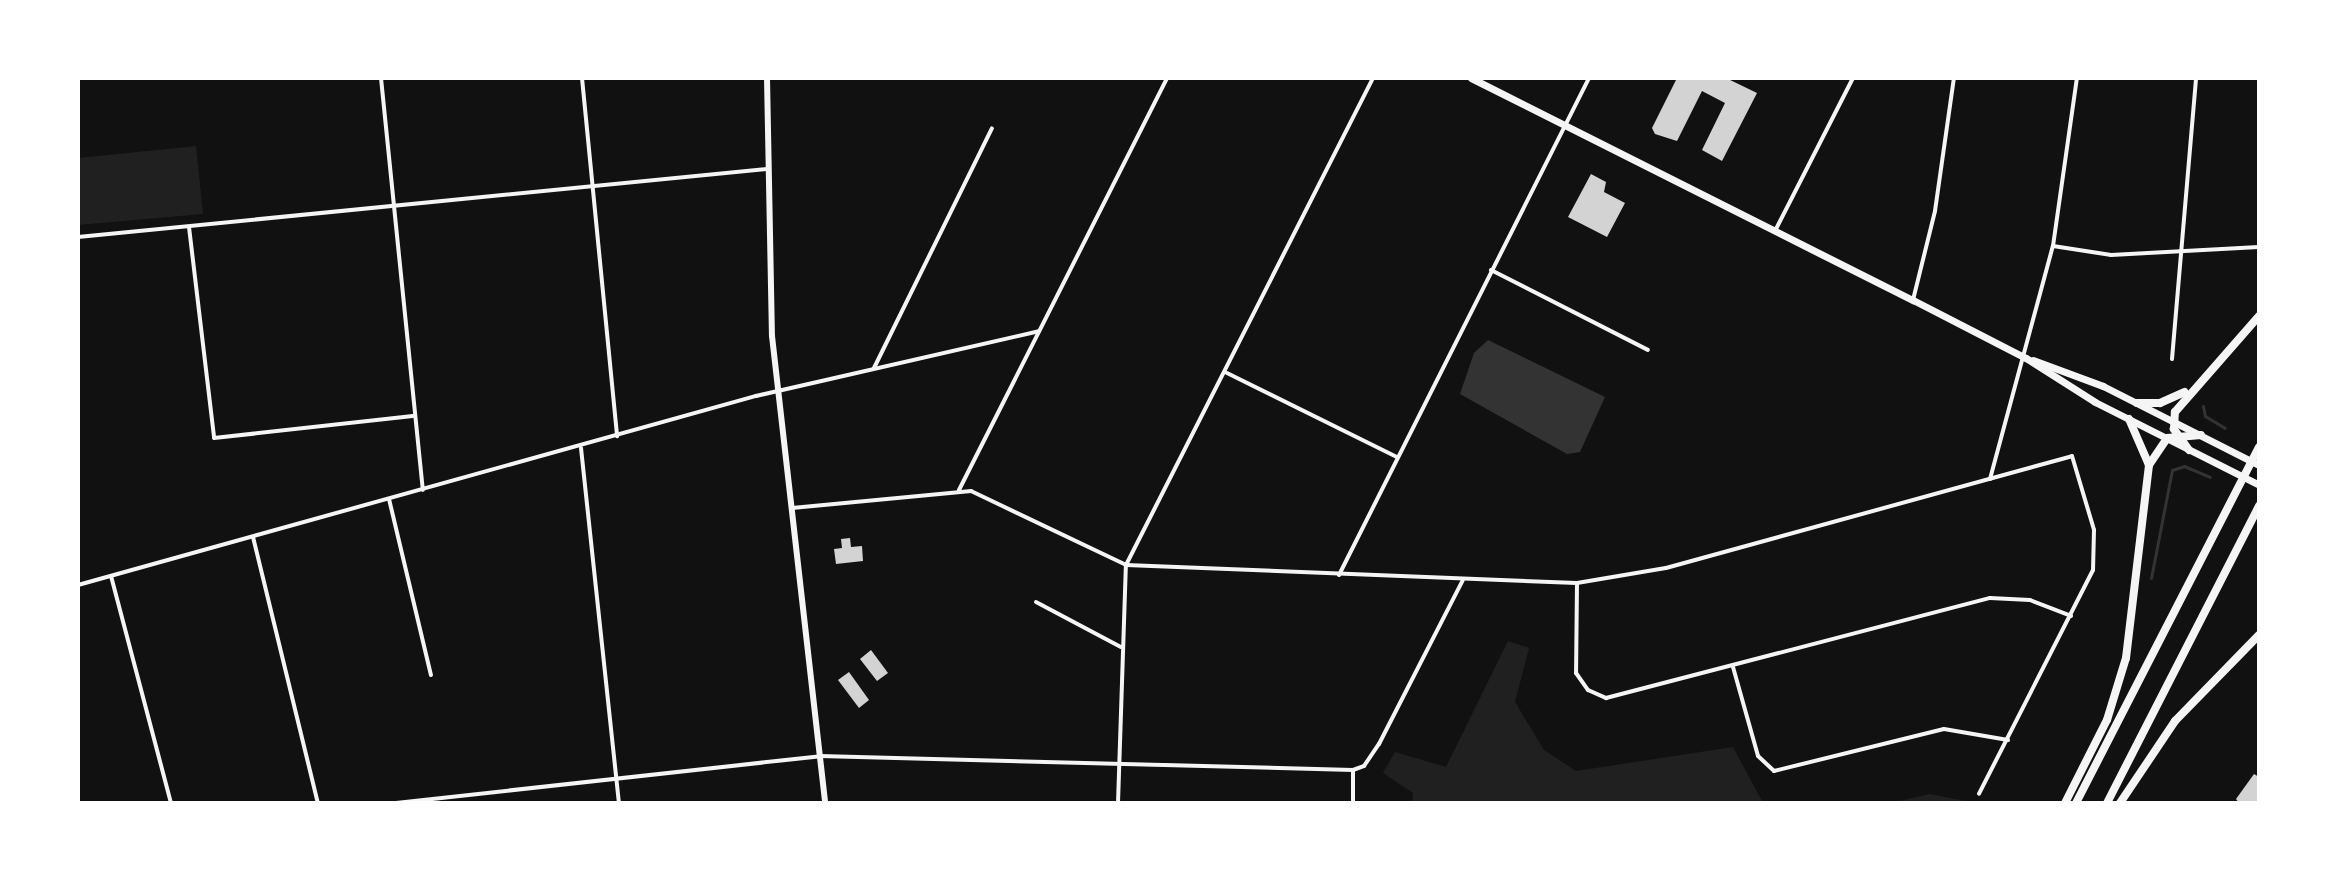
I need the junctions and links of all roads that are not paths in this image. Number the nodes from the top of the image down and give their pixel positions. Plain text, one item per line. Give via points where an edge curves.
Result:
1 (381, 78) edge
2 (582, 78) edge
3 (767, 78) edge
4 (1167, 78) edge
5 (1373, 78) edge
6 (1471, 78) edge
7 (1589, 78) edge
8 (1853, 78) edge
9 (1954, 78) edge
10 (2077, 78) edge
11 (2196, 78) edge
12 (1565, 125) junction
13 (992, 128) dead end
14 (767, 169) junction
15 (593, 186) junction
16 (394, 206) junction
17 (189, 227) junction
18 (1775, 231) junction
19 (78, 237) edge
20 (2053, 246) junction
21 (2259, 247) edge
22 (2178, 250) junction
23 (1491, 270) junction
24 (1913, 300) junction
25 (2259, 316) edge
26 (1039, 331) junction
27 (1648, 350) dead end
28 (2026, 358) junction
29 (2172, 359) dead end
30 (874, 368) junction
31 (1226, 372) junction
32 (2189, 390) junction
33 (777, 391) junction
34 (2137, 403) junction
35 (413, 416) junction
36 (2129, 419) junction
37 (2173, 421) junction
38 (2177, 435) junction
39 (2201, 435) junction
40 (617, 436) junction
41 (2167, 438) junction
42 (580, 446) junction
43 (2259, 447) edge
44 (2189, 450) junction
45 (1397, 457) junction
46 (2149, 465) junction
47 (2259, 465) edge
48 (1990, 479) junction
49 (2259, 485) edge
50 (423, 490) junction
51 (959, 490) junction
52 (389, 499) junction
53 (2259, 506) edge
54 (792, 508) junction
55 (253, 537) junction
56 (1126, 565) junction
57 (1339, 575) junction
58 (111, 576) junction
59 (1463, 580) junction
60 (1577, 583) junction
61 (78, 585) edge
62 (1036, 602) dead end
63 (2071, 616) junction
64 (2259, 635) edge
65 (1121, 647) junction
66 (1733, 667) junction
67 (431, 675) dead end
68 (2008, 740) junction
69 (820, 756) junction
70 (1119, 764) junction
71 (1353, 770) junction
72 (617, 778) junction
73 (1979, 794) dead end
74 (171, 803) edge
75 (318, 803) edge
76 (396, 803) edge
77 (619, 803) edge
78 (825, 803) edge
79 (1118, 803) edge
80 (1353, 803) edge
81 (2065, 803) edge
82 (2076, 803) edge
83 (2107, 803) edge
84 (2120, 803) edge

1 - 16 street
2 - 15 street
3 - 14 main road
4 - 26 street
5 - 31 street
6 - 12 main road
7 - 12 street
8 - 18 street
9 - 24 street via 1935,211
10 - 20 street
11 - 22 street
12 - 18 main road
12 - 23 street
13 - 30 street
14 - 15 street
14 - 33 main road
15 - 16 street
15 - 40 street
16 - 17 street
16 - 35 street
17 - 19 street
17 - 35 street via 214,438
18 - 24 main road
20 - 22 street via 2111,255
20 - 28 street
21 - 22 street
22 - 29 street
23 - 27 street
23 - 45 street
24 - 28 main road
25 - 32 highway
26 - 30 street
26 - 51 street
28 - 34 main road
28 - 36 main road
28 - 48 street
30 - 33 street
31 - 45 street
31 - 56 street
32 - 34 highway via 2160,403
32 - 37 highway
33 - 40 street
33 - 54 main road
34 - 37 main road
35 - 50 street
36 - 41 main road
36 - 46 highway
37 - 38 highway
37 - 39 main road
38 - 39 highway
38 - 41 highway
38 - 44 highway
39 - 47 main road
40 - 42 street
41 - 44 main road
41 - 46 highway
42 - 50 street
42 - 72 street
43 - 82 highway
44 - 49 main road
45 - 57 street
46 - 81 highway via 2134,618 2123,669 2107,720
48 - 60 street via 1639,575
48 - 63 street via 2072,456 2096,545 2093,570
50 - 52 street
51 - 54 street
51 - 56 street via 981,495
52 - 55 street
52 - 67 street
53 - 83 highway
54 - 69 main road
55 - 58 street
55 - 75 street
56 - 57 street
56 - 65 street
57 - 59 street
58 - 61 street
58 - 74 street
59 - 60 street
59 - 71 street via 1364,766
60 - 66 street via 1576,673 1596,695 1623,697
62 - 65 street
63 - 66 street via 2030,600 1990,598
63 - 68 street
64 - 84 highway via 2175,721
65 - 70 street
66 - 68 street via 1758,756 1767,768 1782,771 1944,729
68 - 73 street
69 - 70 street
69 - 72 street
69 - 78 main road
70 - 71 street
70 - 79 street
71 - 80 street
72 - 76 street
72 - 77 street

